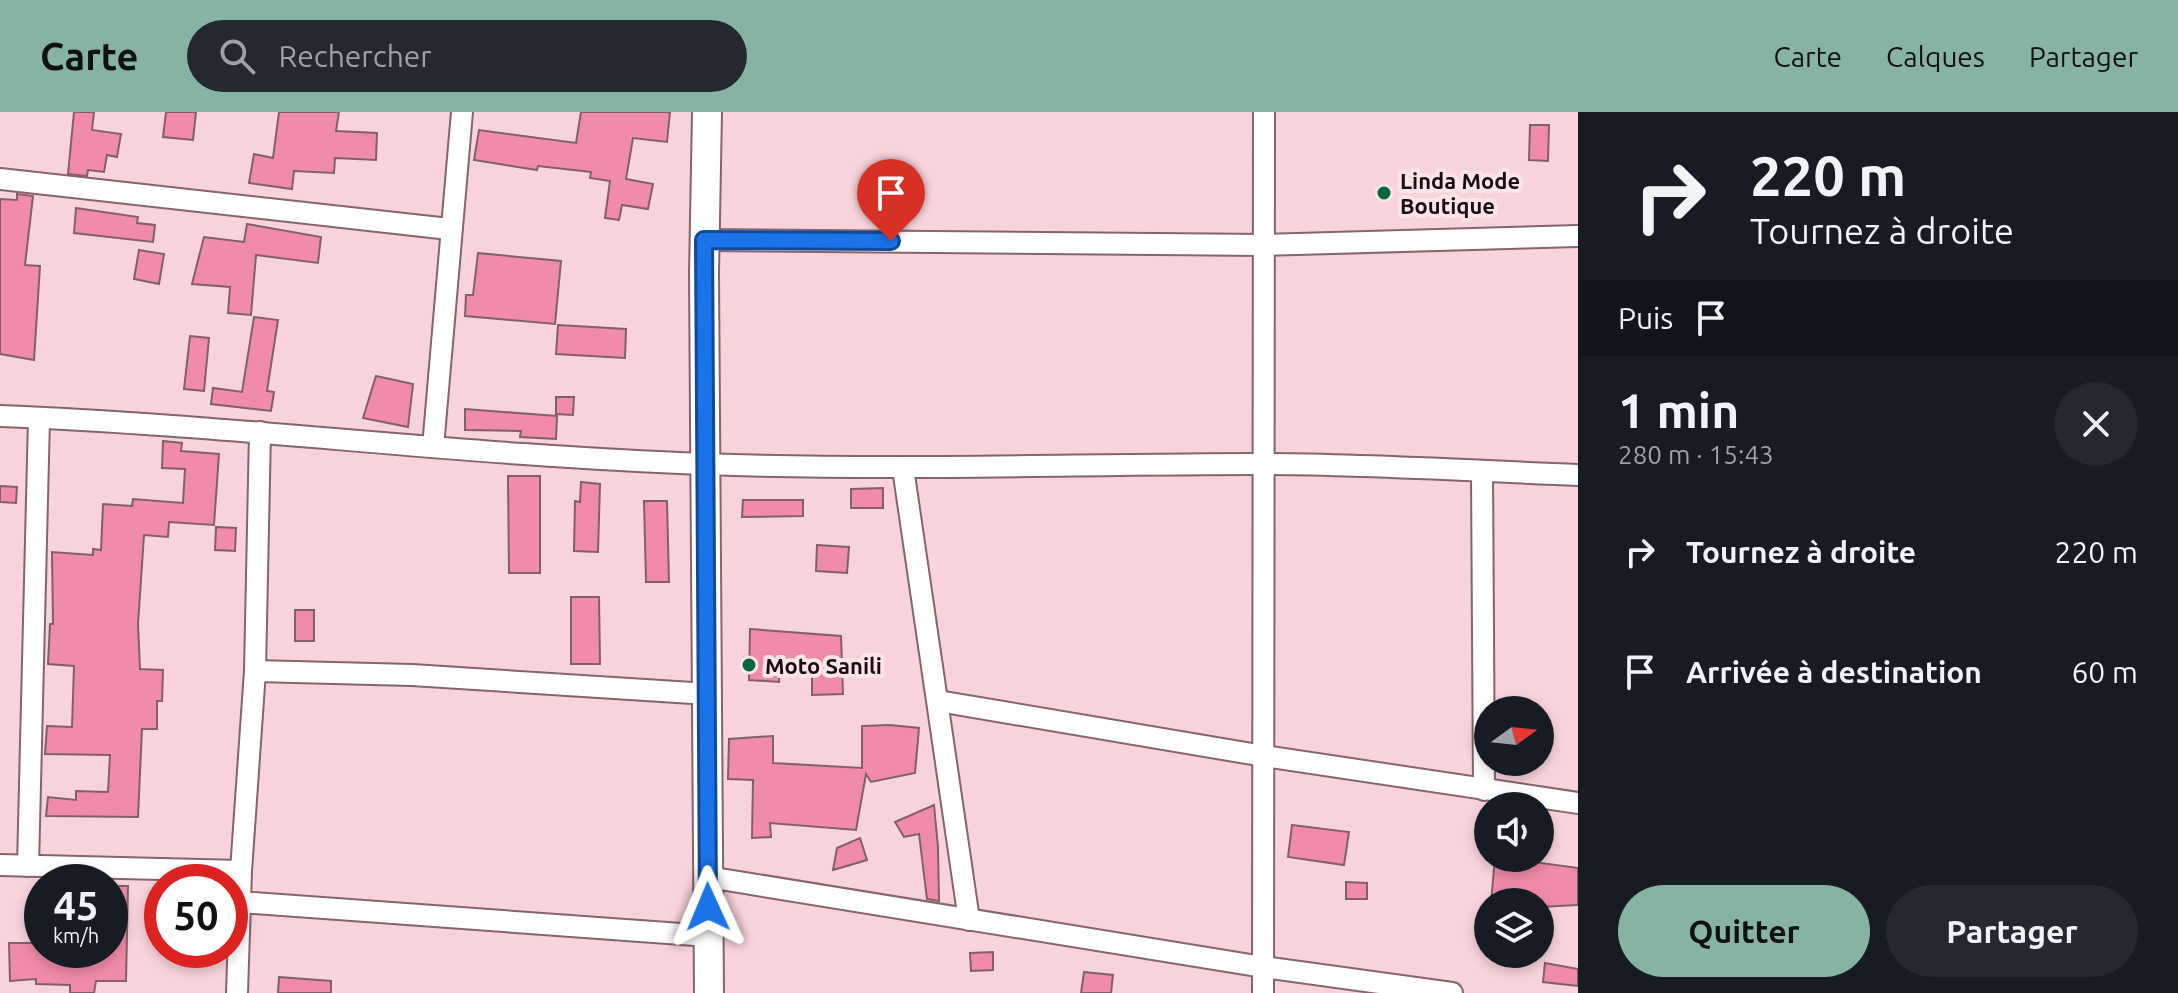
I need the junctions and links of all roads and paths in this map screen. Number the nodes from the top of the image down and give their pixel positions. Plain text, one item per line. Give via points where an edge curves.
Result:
1 (462, 112) edge
2 (707, 112) edge
3 (1264, 112) edge
4 (0, 179) edge
5 (449, 229) junction
6 (1578, 236) edge
7 (704, 240) junction
8 (1265, 245) junction
9 (0, 416) edge
10 (39, 418) junction
11 (260, 432) junction
12 (433, 447) junction
13 (706, 464) junction
14 (1264, 464) junction
15 (903, 468) junction
16 (1482, 472) junction
17 (1578, 475) edge
18 (255, 671) junction
19 (708, 694) junction
20 (938, 701) junction
21 (1264, 756) junction
22 (1484, 790) junction
23 (1578, 803) edge
24 (28, 864) edge
25 (241, 864) edge
26 (0, 865) edge
27 (24, 866) edge
28 (708, 877) junction
29 (248, 903) edge
30 (969, 920) junction
31 (709, 936) junction
32 (1263, 967) junction
33 (238, 968) edge
34 (237, 993) edge
35 (709, 993) edge
36 (1263, 993) edge
37 (1452, 993) edge

1 - 5 street
2 - 7 main road
3 - 8 street
4 - 5 street
5 - 12 street
6 - 8 street
7 - 8 street
7 - 13 main road
8 - 14 street
9 - 10 street
10 - 11 street
10 - 24 street
11 - 12 street
11 - 18 street
12 - 13 street
13 - 15 street
13 - 19 main road
14 - 15 street
14 - 16 street
14 - 21 street
15 - 20 street
16 - 17 street
16 - 22 street
18 - 19 street
18 - 25 street
19 - 28 main road
20 - 21 street
20 - 30 street
21 - 22 street
21 - 32 street
22 - 23 street
26 - 27 street
28 - 30 street
28 - 31 main road
29 - 31 street
30 - 32 street
31 - 35 main road
32 - 36 street
32 - 37 street
33 - 34 street

